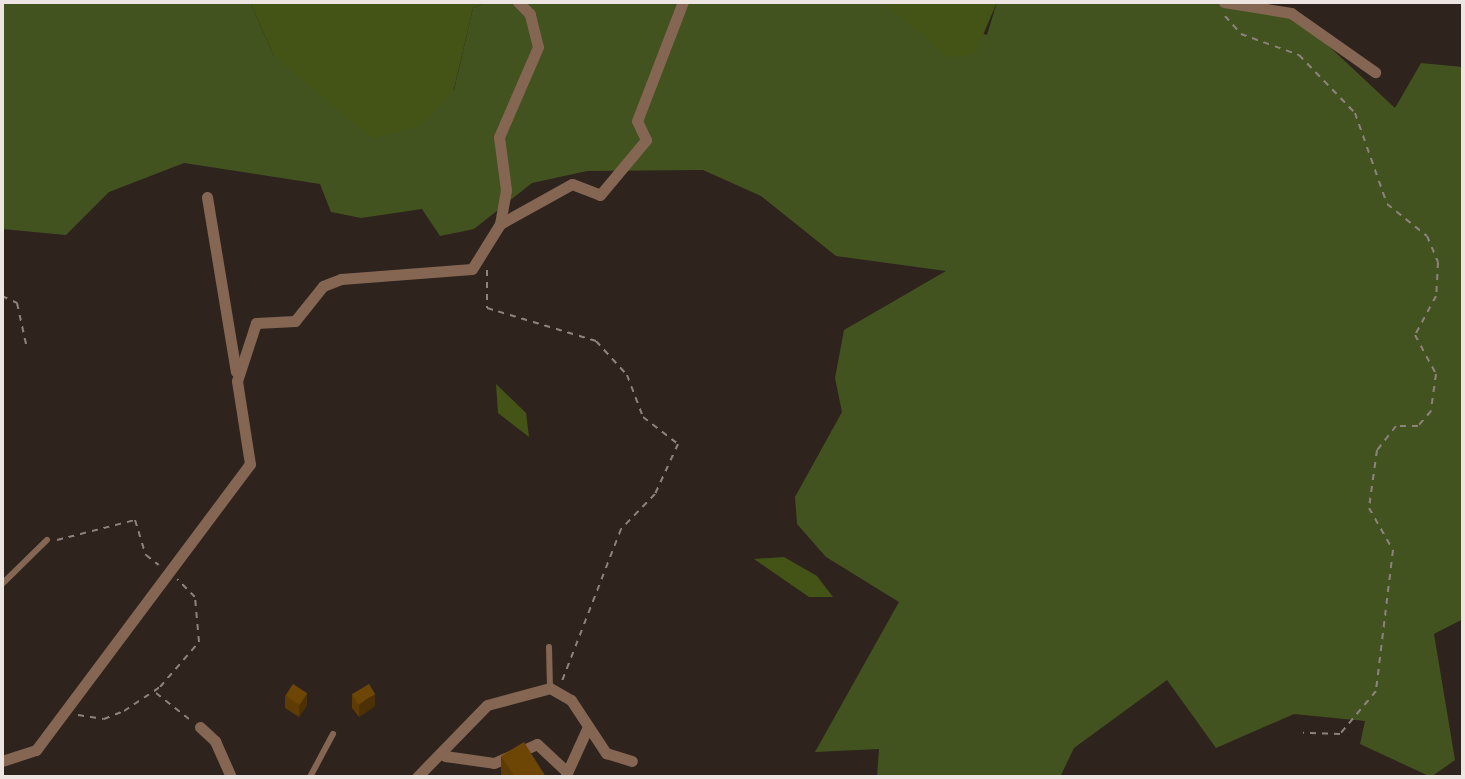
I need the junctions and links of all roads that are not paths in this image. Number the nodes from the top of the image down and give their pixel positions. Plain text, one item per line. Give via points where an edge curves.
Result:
1 (518, 2) edge
2 (683, 2) edge
3 (1224, 8) edge
4 (1375, 72) dead end
5 (207, 197) dead end
6 (500, 224) junction
7 (237, 381) junction
8 (47, 540) dead end
9 (2, 584) edge
10 (549, 647) dead end
11 (550, 686) junction
12 (200, 727) road end
13 (587, 729) junction
14 (333, 734) dead end
15 (445, 756) junction
16 (2, 761) edge
17 (632, 761) dead end
18 (566, 774) edge
19 (231, 777) edge
20 (310, 777) edge
21 (417, 777) edge

1 - 6 street via 530,14 538,47 499,137 506,190
2 - 6 street via 637,121 646,140 600,195 572,184
3 - 4 street via 1291,13
5 - 7 street
6 - 7 street via 477,261 460,273 360,276 323,286 295,321 256,323
7 - 16 street via 247,469 36,750
8 - 9 lane
10 - 11 lane
11 - 13 street via 571,700
11 - 15 street via 487,705
12 - 19 street via 215,741
13 - 17 street via 606,753
13 - 18 street
14 - 20 lane
15 - 18 street via 494,763 537,744
15 - 21 street

